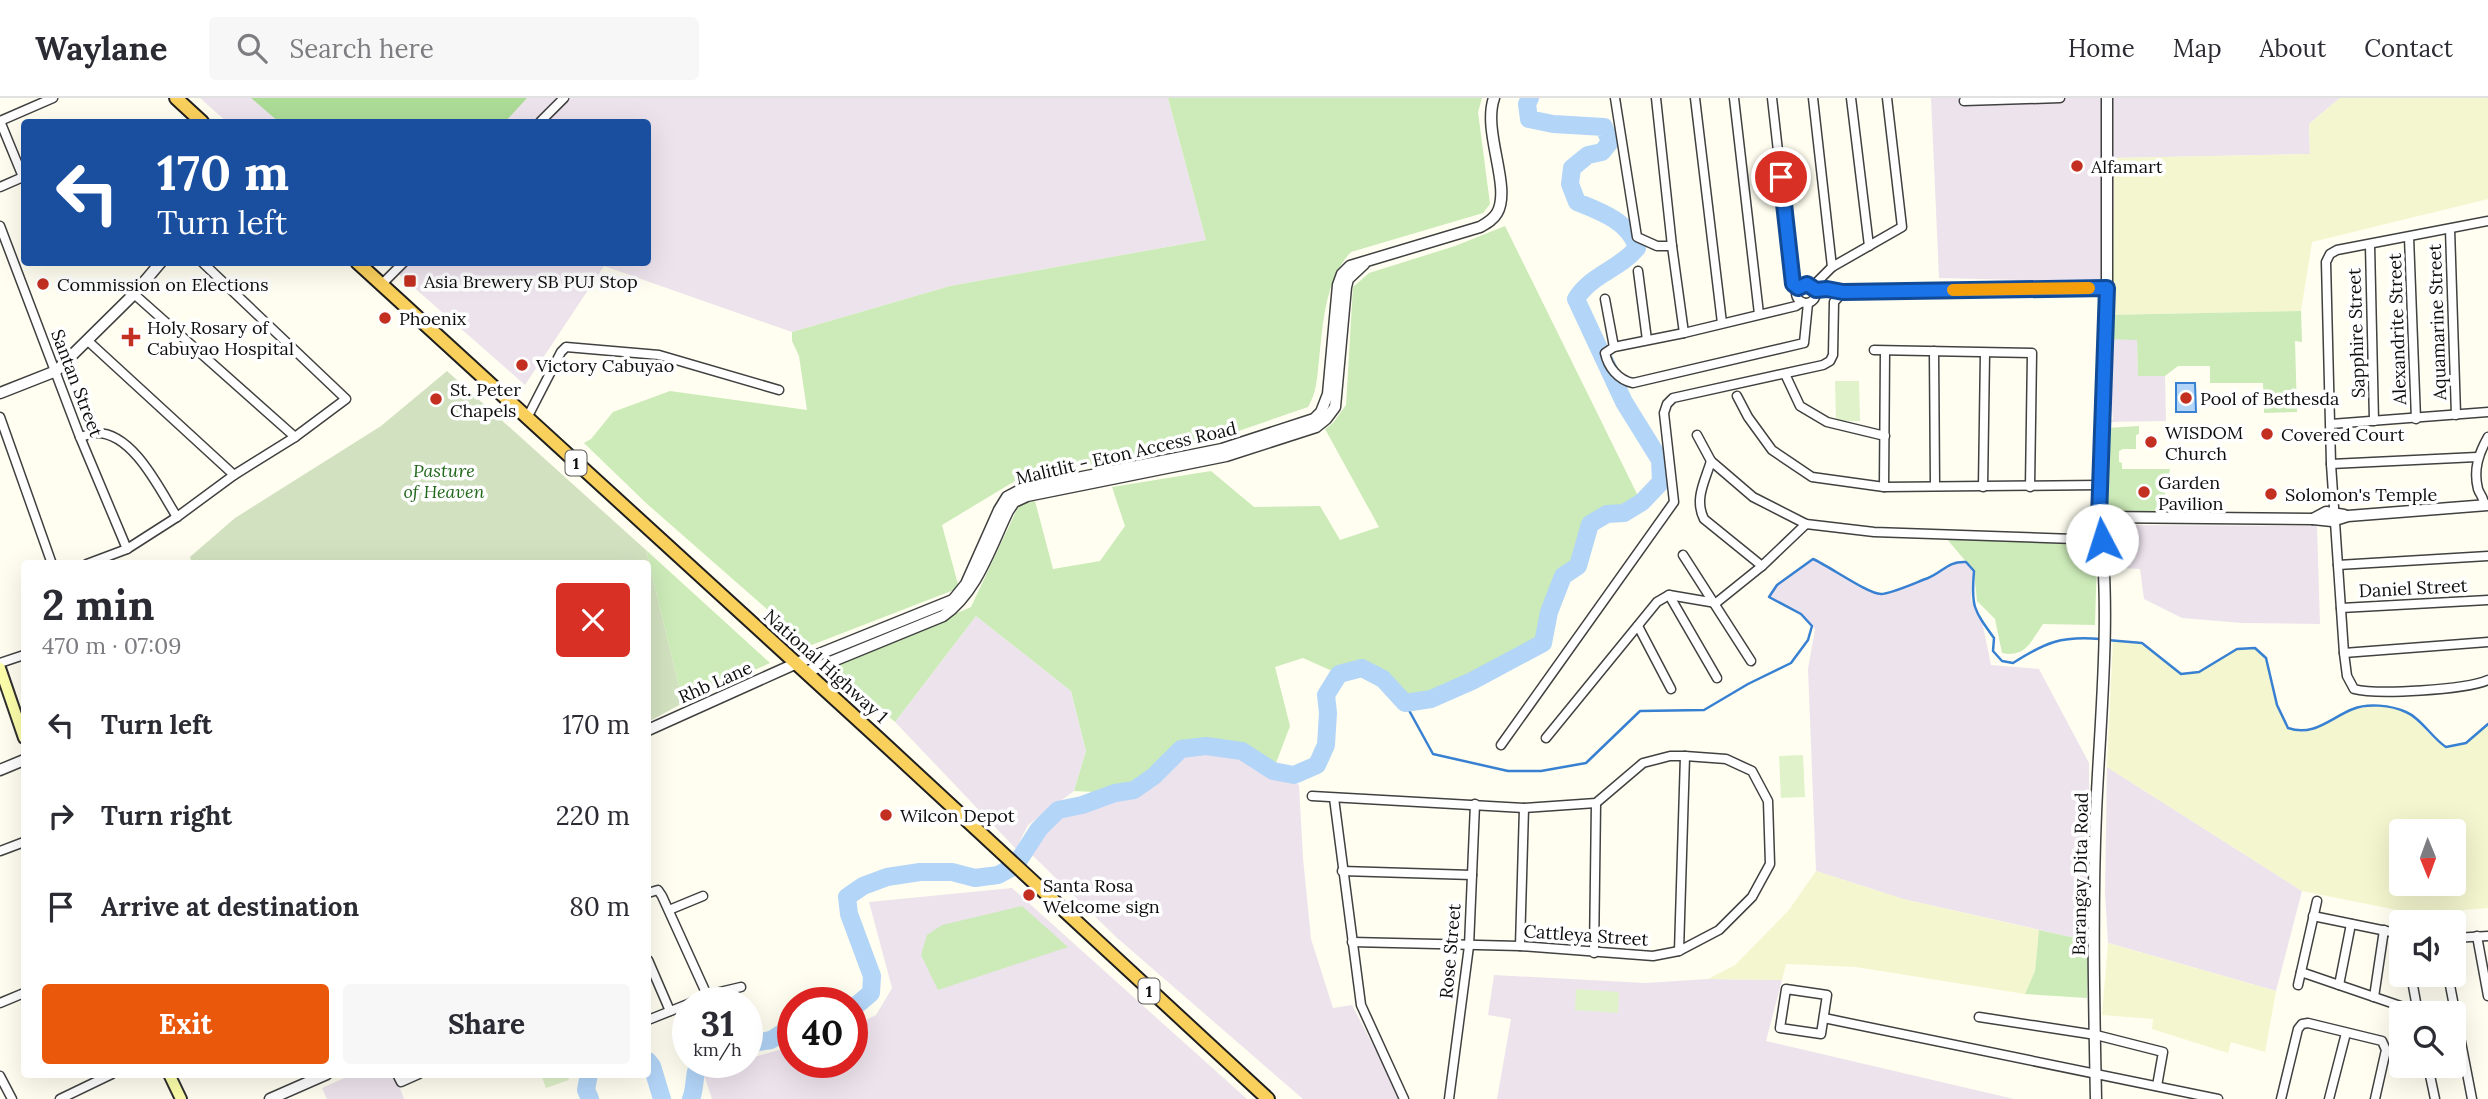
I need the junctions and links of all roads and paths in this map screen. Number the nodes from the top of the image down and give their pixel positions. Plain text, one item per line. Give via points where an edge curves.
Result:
1 (53, 98) edge
2 (176, 98) edge
3 (564, 98) edge
4 (1494, 98) edge
5 (1615, 98) edge
6 (1656, 98) edge
7 (1695, 98) edge
8 (1734, 98) edge
9 (1772, 98) edge
10 (1813, 98) edge
11 (1851, 98) edge
12 (1887, 98) edge
13 (2060, 98) edge
14 (2107, 98) edge
15 (1965, 101) dead end
16 (199, 119) edge
17 (543, 119) edge
18 (0, 121) edge
19 (21, 172) edge
20 (21, 178) edge
21 (0, 187) edge
22 (2488, 221) edge
23 (0, 226) edge
24 (2450, 229) junction
25 (2409, 237) junction
26 (2370, 245) junction
27 (1672, 246) junction
28 (1870, 246) junction
29 (1365, 263) junction
30 (158, 266) edge
31 (206, 266) edge
32 (361, 266) edge
33 (400, 266) edge
34 (1832, 267) junction
35 (1638, 271) dead end
36 (381, 285) junction
37 (1798, 288) junction
38 (2107, 288) junction
39 (1843, 292) junction
40 (134, 294) junction
41 (1811, 296) junction
42 (1605, 299) dead end
43 (1834, 302) junction
44 (1759, 314) junction
45 (1722, 323) junction
46 (1684, 333) junction
47 (1647, 340) junction
48 (88, 341) junction
49 (1614, 347) junction
50 (1874, 350) dead end
51 (1885, 351) junction
52 (1934, 351) junction
53 (1985, 353) junction
54 (56, 371) junction
55 (1786, 374) junction
56 (779, 390) dead end
57 (0, 393) edge
58 (1737, 397) dead end
59 (2488, 412) edge
60 (2456, 415) junction
61 (0, 417) edge
62 (527, 418) junction
63 (2416, 419) junction
64 (2374, 421) junction
65 (2331, 424) junction
66 (1697, 435) dead end
67 (1885, 436) junction
68 (80, 437) junction
69 (295, 437) junction
70 (2488, 437) edge
71 (2477, 457) junction
72 (1711, 461) junction
73 (2331, 464) junction
74 (234, 475) junction
75 (2100, 485) junction
76 (1884, 486) junction
77 (1935, 486) junction
78 (1983, 486) junction
79 (2030, 486) junction
80 (2486, 505) edge
81 (2336, 516) junction
82 (177, 517) junction
83 (2099, 517) junction
84 (1806, 524) junction
85 (2102, 540) junction
86 (127, 549) junction
87 (1682, 555) dead end
88 (2488, 556) edge
89 (51, 560) edge
90 (98, 560) edge
91 (2338, 565) junction
92 (1762, 566) junction
93 (1669, 595) junction
94 (2488, 600) edge
95 (1716, 603) junction
96 (2341, 608) junction
97 (1638, 626) junction
98 (870, 633) junction
99 (2488, 642) edge
100 (878, 643) junction
101 (2344, 653) junction
102 (21, 657) edge
103 (1751, 661) dead end
104 (0, 665) edge
105 (801, 668) junction
106 (1717, 678) dead end
107 (2488, 680) edge
108 (1671, 689) dead end
109 (21, 729) edge
110 (651, 729) edge
111 (1546, 738) dead end
112 (1501, 745) dead end
113 (1685, 755) junction
114 (21, 761) edge
115 (0, 770) edge
116 (1312, 796) dead end
117 (1334, 797) junction
118 (1596, 803) junction
119 (1475, 804) junction
120 (1524, 808) junction
121 (21, 843) edge
122 (0, 851) edge
123 (1342, 871) junction
124 (1472, 875) junction
125 (651, 892) edge
126 (703, 896) dead end
127 (2316, 901) dead end
128 (670, 910) junction
129 (2313, 916) junction
130 (2351, 924) junction
131 (2384, 930) junction
132 (2389, 931) edge
133 (2477, 936) junction
134 (2488, 936) edge
135 (2466, 937) edge
136 (1352, 942) junction
137 (1469, 946) junction
138 (1520, 946) junction
139 (1679, 951) junction
140 (1594, 953) junction
141 (651, 967) edge
142 (2301, 972) junction
143 (2298, 985) dead end
144 (2339, 985) junction
145 (704, 987) edge
146 (2450, 987) edge
147 (21, 994) edge
148 (2488, 996) edge
149 (2374, 997) junction
150 (2389, 1002) edge
151 (0, 1003) edge
152 (670, 1011) joint
153 (1979, 1017) dead end
154 (1824, 1018) junction
155 (651, 1019) edge
156 (2346, 1033) junction
157 (2096, 1035) junction
158 (2095, 1073) junction
159 (0, 1076) edge
160 (104, 1078) edge
161 (171, 1078) edge
162 (318, 1078) edge
163 (2431, 1078) edge
164 (2157, 1086) junction
165 (12, 1099) edge
166 (60, 1099) edge
167 (181, 1099) edge
168 (270, 1099) edge
169 (1268, 1099) edge
170 (1404, 1099) edge
171 (1449, 1099) edge
172 (2096, 1099) edge
173 (2218, 1099) edge
174 (2281, 1099) edge
175 (2329, 1099) edge
176 (2375, 1099) edge
177 (2435, 1099) edge
178 (2472, 1099) edge

1 - 18 street
2 - 16 highway
3 - 17 street
4 - 29 street, Malitlit - Eton Access Road via 1492,136 1502,194 1497,213 1480,227
5 - 27 street via 1637,237 1657,246
6 - 27 street
7 - 45 street
8 - 44 street
9 - 37 street via 1793,284
10 - 34 street
11 - 28 street
12 - 28 street via 1902,227
13 - 15 street
14 - 38 street, Barangay Dita Road
18 - 19 street
20 - 21 street
22 - 24 street
23 - 54 street, Santan Street
24 - 25 street
24 - 60 street, Aquamarine Street
25 - 26 street
25 - 63 street, Alexandrite Street
26 - 64 street, Sapphire Street
26 - 65 street via 2337,250 2326,262
27 - 46 street
28 - 34 street
29 - 98 street, Malitlit - Eton Access Road via 1350,266 1338,285 1328,394 1314,419 1222,449 1022,489 1007,497 953,600
29 - 100 street, Malitlit - Eton Access Road via 1348,279 1335,407 1317,427 1226,456 1014,502 958,606
30 - 40 street
31 - 69 street via 346,399
32 - 36 highway, National Highway 1 / 1
33 - 36 street
34 - 41 street
35 - 47 street
36 - 62 highway, National Highway 1 / 1
37 - 41 street via 1803,284
37 - 41 street via 1797,296
38 - 39 street
38 - 75 street, Barangay Dita Road
39 - 41 street via 1827,289
39 - 43 street
40 - 48 street
40 - 69 street
41 - 43 street
41 - 44 street via 1796,306
41 - 49 street via 1804,343 1633,383 1620,379 1606,359 1605,353
42 - 49 street
43 - 55 street via 1830,361
44 - 45 street
45 - 46 street
46 - 47 street
47 - 49 street
48 - 54 street
48 - 74 street
50 - 51 street
51 - 52 street
51 - 67 street
52 - 53 street
52 - 77 street
53 - 78 street
53 - 79 street via 2032,353
54 - 57 street
54 - 68 street, Santan Street
55 - 67 street via 1800,406 1827,422
55 - 112 street via 1673,398 1667,404 1664,413 1674,502
56 - 62 street via 659,355 566,347
58 - 76 street via 1772,450 1812,477
59 - 60 street
60 - 63 street
61 - 89 street
62 - 105 highway, National Highway 1 / 1
63 - 64 street
64 - 65 street
65 - 73 street
66 - 72 street
67 - 76 street
68 - 82 street via 97,433 132,448
68 - 86 street, Santan Street
69 - 74 street
70 - 71 street
71 - 73 street
71 - 80 street via 2478,487
72 - 84 street via 1753,497
72 - 92 street via 1698,502 1704,519
73 - 81 street
74 - 82 street
75 - 79 street
75 - 83 street, Barangay Dita Road
76 - 77 street
77 - 78 street
78 - 79 street
80 - 81 street
81 - 83 street via 2326,512 2313,519
81 - 91 street
82 - 86 street
83 - 85 street, Barangay Dita Road
84 - 85 street via 1874,532
84 - 92 street
85 - 157 street, Barangay Dita Road via 2093,880
86 - 90 street
87 - 95 street
88 - 91 street
91 - 96 street
92 - 95 street
93 - 95 street
93 - 97 street via 1657,602
93 - 106 street
94 - 96 street, Daniel Street
95 - 103 street
96 - 101 street
97 - 108 street
97 - 111 street
98 - 100 street
98 - 105 street, Malitlit - Eton Access Road
99 - 101 street
100 - 105 street, Malitlit - Eton Access Road
101 - 107 street via 2354,688 2374,692 2467,687
102 - 104 street
104 - 109 main road
105 - 110 street, Rhb Lane
105 - 169 highway, National Highway 1 / 1
113 - 118 street, Cattleya Street via 1643,763
113 - 139 street
113 - 139 street, Cattleya Street via 1726,759 1752,771 1768,801 1770,864 1752,897 1718,930
114 - 115 street
116 - 117 street
117 - 119 street
117 - 123 street
118 - 120 street
118 - 140 street
119 - 120 street
119 - 124 street, Rose Street
120 - 138 street
121 - 122 street
123 - 124 street
123 - 136 street
124 - 137 street, Rose Street
125 - 128 street via 658,890
126 - 128 street
127 - 129 street
128 - 145 street
129 - 130 street
129 - 142 street
130 - 131 street
130 - 144 street
131 - 132 street
131 - 149 street
133 - 134 street
133 - 135 street
133 - 148 street
136 - 137 street, Cattleya Street
136 - 170 street via 1361,1005
137 - 138 street, Cattleya Street
137 - 171 street, Rose Street
138 - 140 street, Cattleya Street
139 - 140 street, Cattleya Street via 1653,956
141 - 152 street
142 - 143 street
142 - 144 street
144 - 149 street
146 - 178 street
147 - 151 street
149 - 150 street
152 - 155 street
153 - 157 street
154 - 154 street via 1827,995 1786,989 1780,1028 1821,1034
154 - 158 street
156 - 174 street via 2302,1024
156 - 175 street
156 - 176 street via 2382,1041 2386,1050
157 - 158 street, Barangay Dita Road
157 - 164 street via 2163,1052
158 - 164 street
158 - 172 street, Barangay Dita Road
159 - 165 street
160 - 166 street
161 - 167 main road
162 - 168 street
163 - 177 street
164 - 173 street

